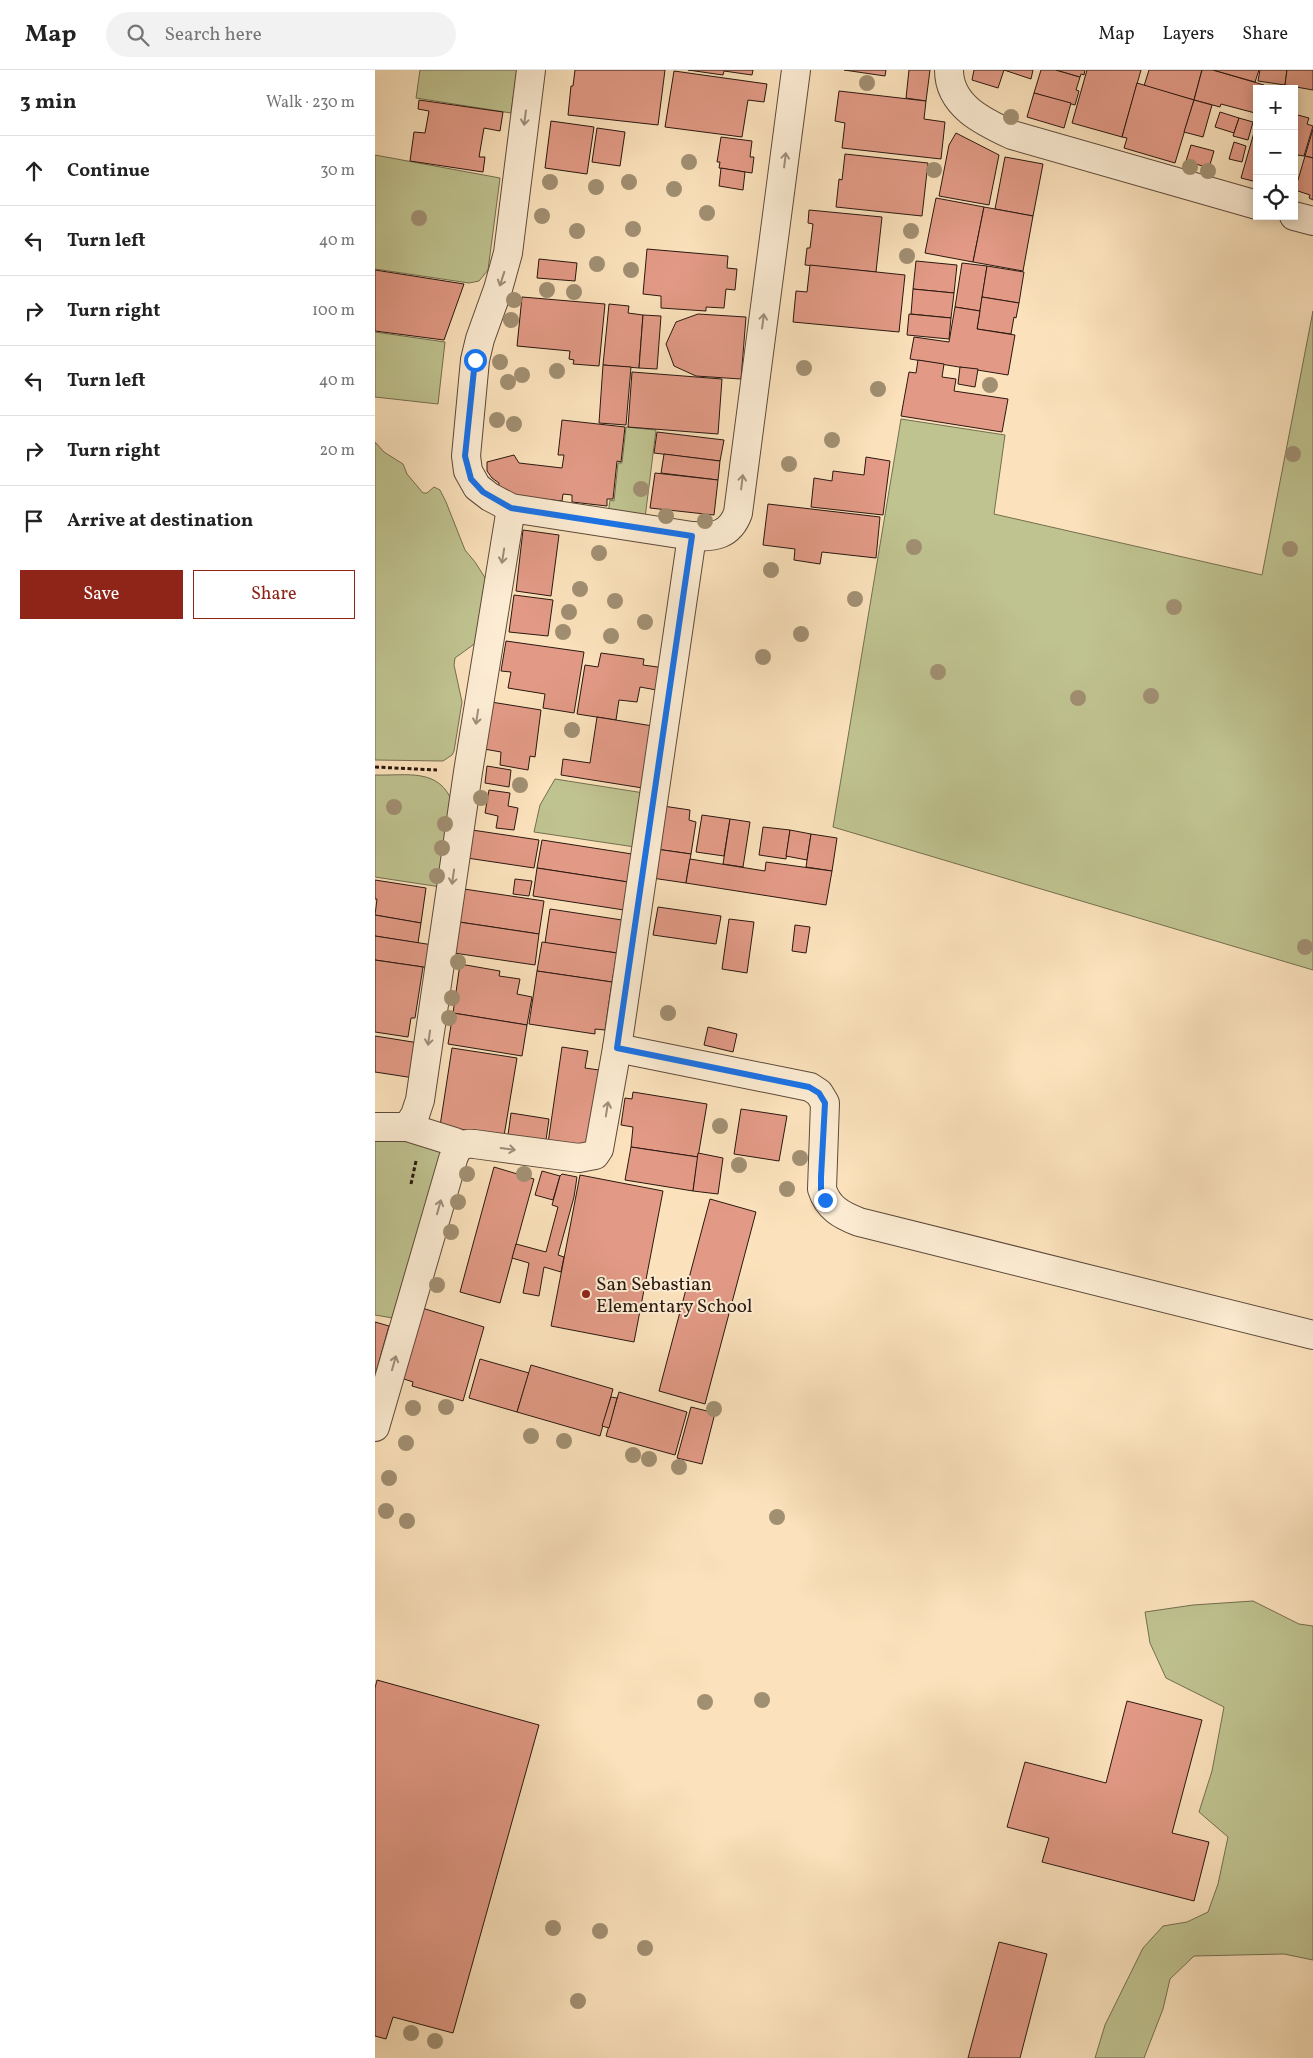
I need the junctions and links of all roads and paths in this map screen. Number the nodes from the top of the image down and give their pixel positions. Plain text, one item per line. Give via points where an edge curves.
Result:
1 (531, 70) edge
2 (796, 70) edge
3 (949, 70) edge
4 (1253, 204) edge
5 (1298, 217) edge
6 (1313, 221) edge
7 (511, 508) junction
8 (692, 536) junction
9 (375, 767) edge
10 (468, 772) junction
11 (617, 1048) junction
12 (375, 1127) edge
13 (407, 1127) junction
14 (460, 1146) junction
15 (1313, 1336) edge
16 (375, 1427) edge

1 -> 7 street via 508,253 475,360 465,456 467,471 477,487
8 -> 2 street via 724,533 738,513
3 - 4 street via 953,90 961,104 991,126 1012,135
5 - 6 street
7 - 8 street
7 -> 10 street
8 - 11 street
9 - 10 path
10 -> 13 street via 420,1100
14 -> 11 street via 474,1144 579,1158 595,1155 602,1142
11 - 15 street via 809,1087 819,1093 825,1103 821,1189 833,1209 852,1219
12 - 13 street
13 - 14 street
16 -> 14 street via 453,1159

